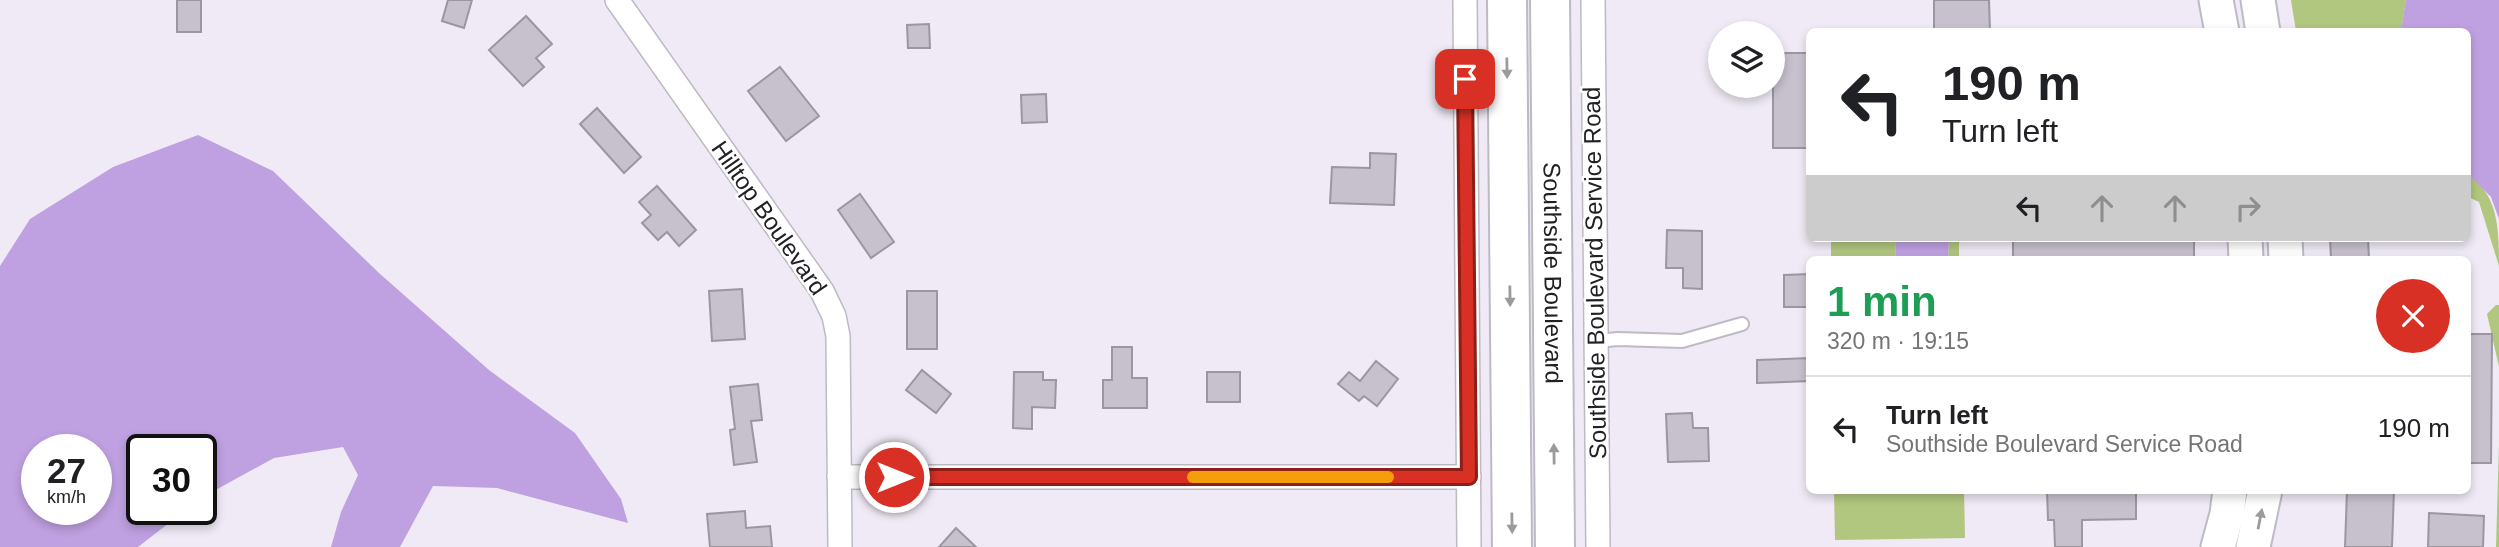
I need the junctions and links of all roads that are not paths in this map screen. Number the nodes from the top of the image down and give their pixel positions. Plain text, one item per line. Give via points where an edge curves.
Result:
1 (617, 0) edge
2 (1465, 0) edge
3 (1507, 0) edge
4 (1550, 0) edge
5 (1593, 0) edge
6 (2216, 0) edge
7 (2258, 0) edge
8 (2221, 28) edge
9 (2262, 28) edge
10 (1742, 324) dead end
11 (1596, 341) junction
12 (839, 477) junction
13 (1469, 477) junction
14 (2230, 494) edge
15 (2264, 494) edge
16 (840, 547) edge
17 (1469, 547) edge
18 (1512, 547) edge
19 (1555, 547) edge
20 (1598, 547) edge
21 (2218, 547) edge
22 (2253, 547) edge

1 - 12 street, Hilltop Boulevard via 822,291 834,316
2 - 13 street
3 -> 18 highway, Southside Boulevard
19 -> 4 highway, Southside Boulevard
5 - 11 street, Southside Boulevard Service Road
6 - 8 street
7 - 9 street
10 - 11 lane via 1682,341
11 - 20 street, Southside Boulevard Service Road
12 - 13 street
12 - 16 street, Hilltop Boulevard
13 - 17 street
14 - 21 street
22 -> 15 street

